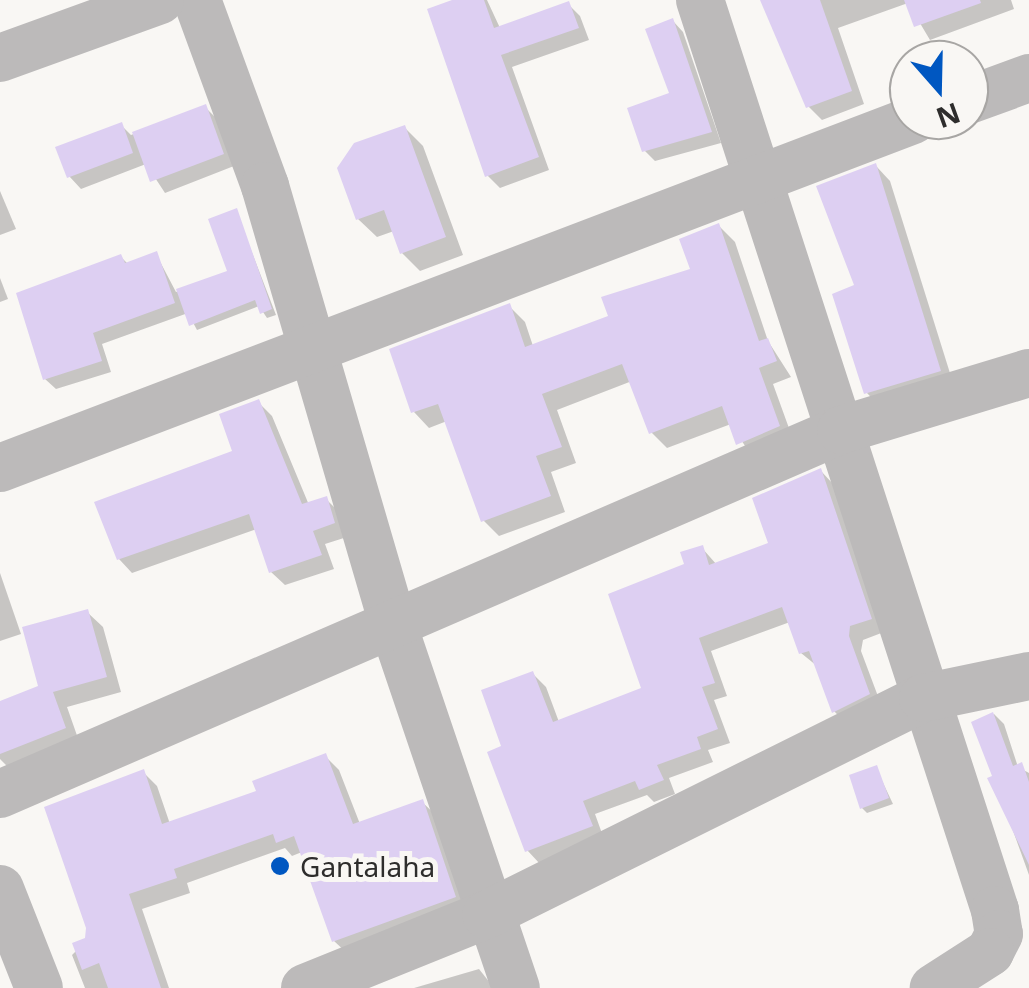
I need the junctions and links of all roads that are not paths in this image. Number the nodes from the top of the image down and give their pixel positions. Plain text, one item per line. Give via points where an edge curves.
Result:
1 (160, 0) edge
2 (197, 0) edge
3 (700, 0) edge
4 (0, 58) edge
5 (1029, 78) edge
6 (989, 93) edge
7 (889, 129) edge
8 (758, 176) junction
9 (318, 350) junction
10 (1029, 373) edge
11 (841, 430) junction
12 (0, 468) edge
13 (394, 628) junction
14 (1029, 676) edge
15 (923, 698) junction
16 (0, 794) edge
17 (0, 890) edge
18 (486, 915) junction
19 (1014, 928) edge
20 (39, 988) edge
21 (305, 988) edge
22 (516, 988) edge
23 (934, 988) edge

1 - 4 street
2 - 9 street
3 - 8 street
5 - 6 street
7 - 8 street
8 - 9 street
8 - 11 street
9 - 12 street
9 - 13 street
10 - 11 street
11 - 13 street
11 - 15 street
13 - 16 street
13 - 18 street
14 - 15 street
15 - 18 street
15 - 19 street
17 - 20 street
18 - 21 street
18 - 22 street
19 - 23 street

